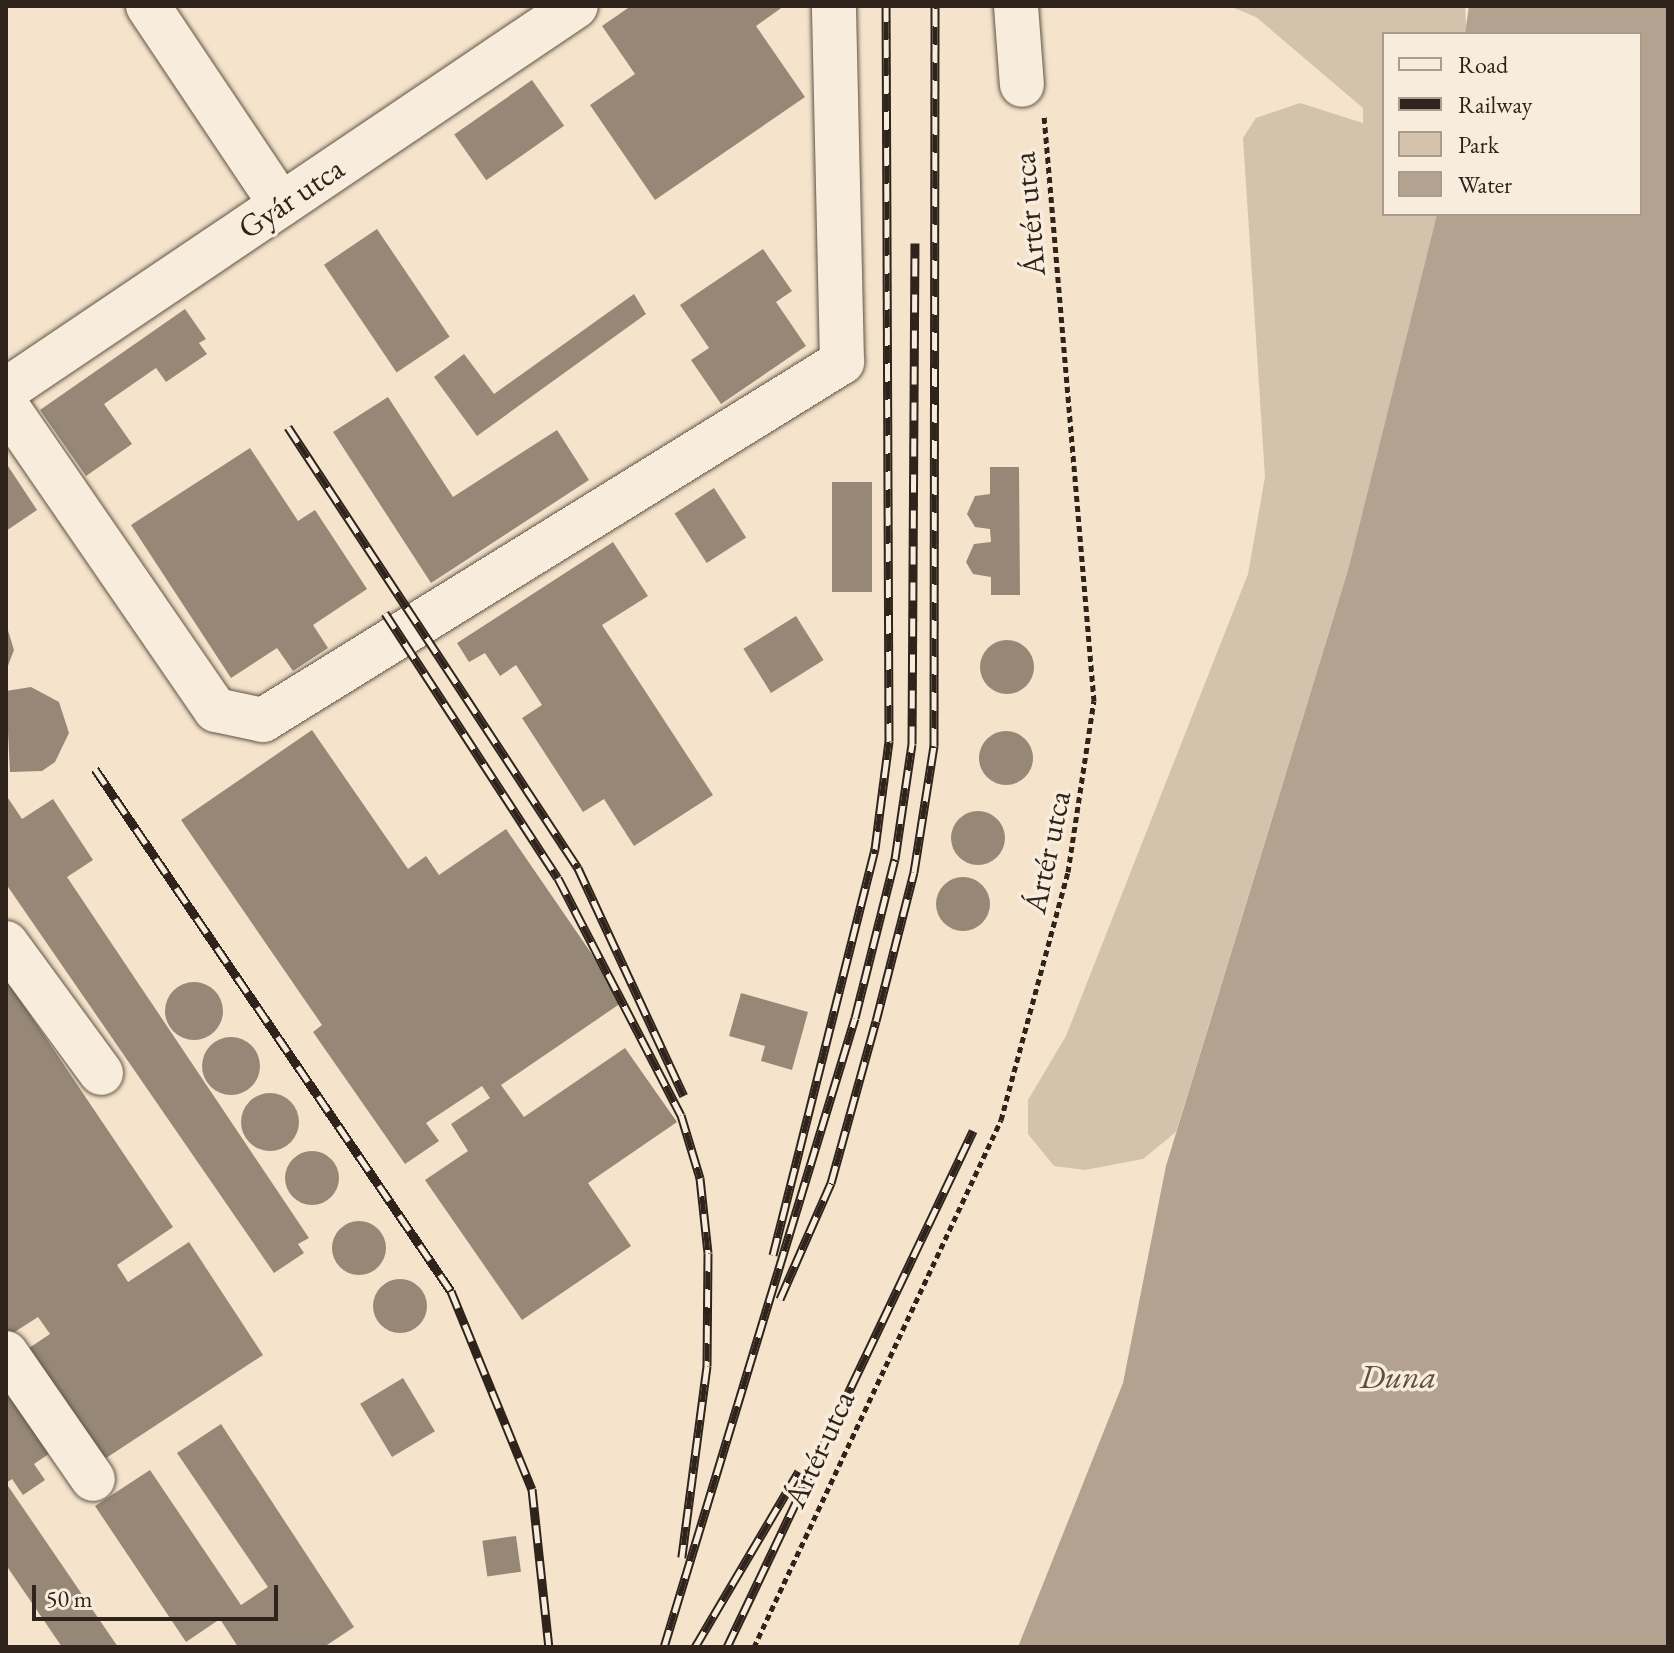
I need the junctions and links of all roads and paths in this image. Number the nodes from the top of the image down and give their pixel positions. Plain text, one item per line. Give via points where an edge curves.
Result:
1 (148, 6) edge
2 (576, 6) edge
3 (834, 6) edge
4 (1016, 6) edge
5 (1032, 92) joint
6 (281, 205) junction
7 (6, 390) edge
8 (6, 405) edge
9 (6, 943) edge
10 (101, 1073) dead end
11 (6, 1353) edge
12 (93, 1479) dead end
13 (754, 1647) edge

1 - 6 street
2 - 6 street, Gyár utca
3 - 8 street via 842,362 263,720 216,710
4 - 5 street
5 - 13 path, Ártér utca via 1092,651 1085,783 1040,995 1001,1120
6 - 7 street, Gyár utca
9 - 10 street
11 - 12 street

